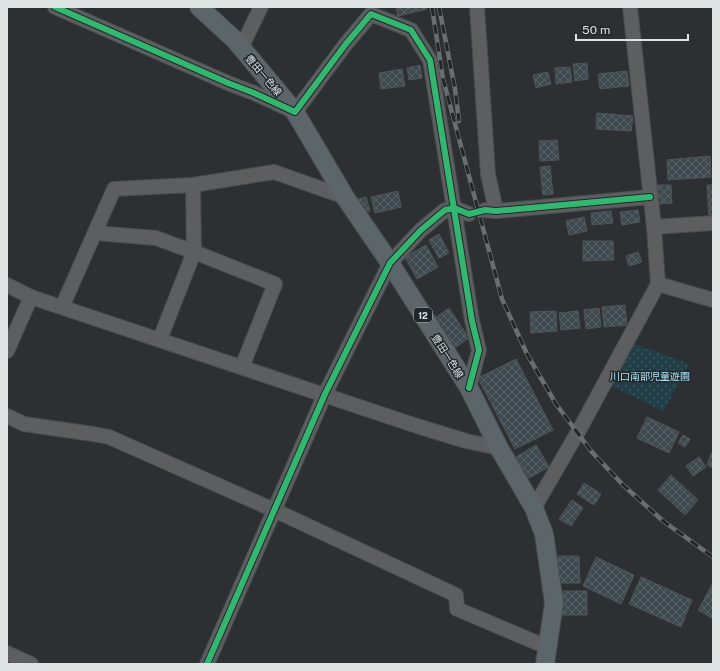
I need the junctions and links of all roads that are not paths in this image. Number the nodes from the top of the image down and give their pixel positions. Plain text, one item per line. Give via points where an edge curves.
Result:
1 (55, 7) edge
2 (199, 7) edge
3 (261, 7) edge
4 (477, 7) edge
5 (630, 7) edge
6 (241, 48) junction
7 (295, 112) junction
8 (193, 185) junction
9 (345, 197) junction
10 (650, 197) junction
11 (454, 208) junction
12 (469, 214) dead end
13 (713, 223) edge
14 (654, 227) junction
15 (95, 233) junction
16 (194, 252) junction
17 (390, 263) junction
18 (658, 284) junction
19 (7, 285) edge
20 (31, 297) junction
21 (713, 300) edge
22 (62, 307) junction
23 (160, 340) junction
24 (7, 351) edge
25 (242, 367) junction
26 (469, 388) junction
27 (325, 394) junction
28 (7, 416) edge
29 (499, 448) junction
30 (534, 508) junction
31 (274, 510) junction
32 (7, 653) edge
33 (546, 655) edge
34 (31, 664) edge
35 (207, 664) edge

1 - 7 street
2 - 6 main road, 豊田一色線 / 12
3 - 6 street
4 - 10 street via 490,211
5 - 10 street
6 - 7 main road, 豊田一色線 / 12
7 - 9 main road, 豊田一色線 / 12
7 - 11 street via 371,14 411,30 430,60
8 - 9 street via 274,172
8 - 15 street via 114,189
8 - 16 street
9 - 17 main road, 豊田一色線 / 12
10 - 14 street
11 - 12 street
11 - 17 street via 446,210 421,230
11 - 26 street via 479,350
13 - 14 street
14 - 18 street
15 - 16 street via 156,238
15 - 22 street
16 - 23 street
16 - 25 street via 275,284
17 - 26 main road, 豊田一色線 / 12
17 - 27 street
18 - 21 street
18 - 30 street
19 - 20 street
20 - 22 street
20 - 24 street
22 - 23 street
23 - 25 street
25 - 27 street
26 - 29 main road, 豊田一色線 / 12
27 - 29 street via 466,441
27 - 31 street
28 - 31 street via 24,424 109,438
29 - 30 main road, 豊田一色線 / 12
30 - 33 main road, 豊田一色線 / 12 via 544,534 554,603
31 - 33 street via 456,595 457,609
31 - 35 street
32 - 34 street

